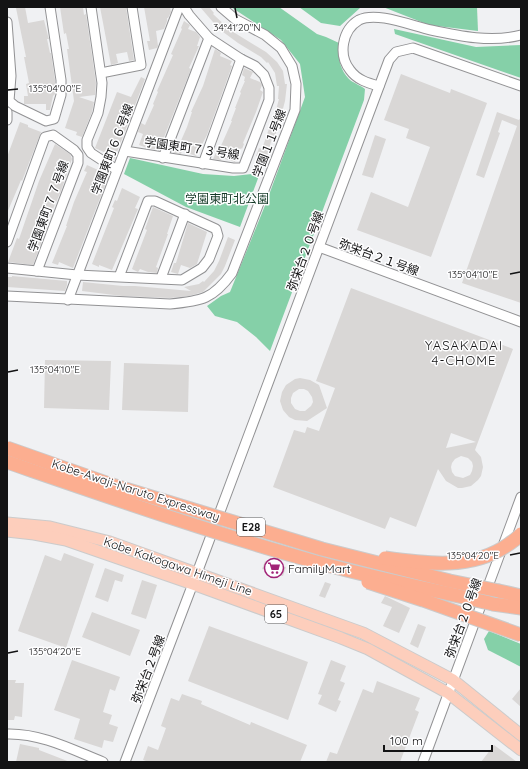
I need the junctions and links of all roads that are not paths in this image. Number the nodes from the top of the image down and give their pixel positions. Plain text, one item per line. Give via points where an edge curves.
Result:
1 (50, 7) edge
2 (91, 7) edge
3 (132, 7) edge
4 (179, 7) edge
5 (184, 7) edge
6 (221, 7) edge
7 (7, 22) edge
8 (521, 35) edge
9 (209, 38) junction
10 (241, 59) junction
11 (101, 73) junction
12 (379, 86) junction
13 (521, 86) edge
14 (7, 112) edge
15 (7, 120) edge
16 (125, 151) junction
17 (163, 158) junction
18 (203, 164) junction
19 (117, 170) junction
20 (185, 214) junction
21 (7, 242) edge
22 (318, 247) junction
23 (7, 268) edge
24 (37, 271) junction
25 (77, 275) junction
26 (119, 277) junction
27 (161, 278) junction
28 (7, 296) edge
29 (68, 300) junction
30 (521, 322) edge
31 (7, 448) edge
32 (7, 462) edge
33 (521, 497) edge
34 (7, 523) edge
35 (7, 532) edge
36 (521, 534) edge
37 (345, 556) junction
38 (318, 562) junction
39 (195, 578) junction
40 (521, 596) edge
41 (521, 608) edge
42 (521, 635) edge
43 (453, 680) junction
44 (448, 693) junction
45 (7, 734) edge
46 (521, 735) edge
47 (521, 750) edge
48 (103, 762) edge
49 (125, 762) edge
50 (423, 762) edge

1 - 7 street via 61,80 61,95 54,119 46,121 9,101 11,76
2 - 11 street
3 - 11 street via 141,65
4 - 16 street, 学園東町６６号線
5 - 9 street, 学園東町７３号線
6 - 29 street, 学園１１号線 via 235,19 265,35 281,48 292,66 296,84 295,110 232,273 222,286 206,298 187,302 170,304
8 - 12 street via 488,39 431,30 378,17 360,20 344,38 344,61 359,79
9 - 10 street, 学園東町７３号線
9 - 17 street
10 - 18 street
10 - 18 street, 学園東町７３号線 via 255,66 264,75 269,88 269,100 243,168
11 - 19 street via 98,113 87,140 87,147 91,153
12 - 13 street, 弥栄台２０号線 via 389,60 396,52 413,48
12 - 22 street, 弥栄台２０号線
14 - 15 street
16 - 17 street, 学園東町７３号線
16 - 19 street, 学園東町６６号線
17 - 18 street, 学園東町７３号線
19 - 25 street, 学園東町６６号線
20 - 26 street via 156,201 148,201
20 - 27 street
20 - 27 street via 216,229 218,236 202,268 182,280
21 - 24 street, 学園東町７７号線 via 45,137 53,135 74,150 78,155 78,163
22 - 30 street, 弥栄台２１号線
22 - 39 street, 弥栄台２０号線
23 - 24 street
24 - 25 street
25 - 26 street
25 - 29 street, 学園東町６６号線
26 - 27 street
28 - 29 street, 学園１１号線
31 - 37 highway, Kobe-Awaji-Naruto Expressway / E28, bridge via 112,485
32 - 38 highway, Kobe-Awaji-Naruto Expressway / E28, bridge
33 - 43 street, 弥栄台２０号線
34 - 39 main road, Kobe Kakogawa Himeji Line / 65 via 50,527 102,540
35 - 39 main road, Kobe Kakogawa Himeji Line / 65 via 66,540
36 - 37 highway, bridge via 491,555 462,562 432,563 370,555
37 - 40 highway, Kobe-Awaji-Naruto Expressway / E28, bridge
38 - 41 highway, Kobe-Awaji-Naruto Expressway / E28, bridge via 493,604
38 - 42 highway, bridge via 348,576
39 - 43 main road, Kobe Kakogawa Himeji Line / 65 via 363,633
39 - 44 main road, Kobe Kakogawa Himeji Line / 65 via 368,649
39 - 49 street, 弥栄台２号線
43 - 44 street, 弥栄台２０号線
43 - 46 main road, Kobe Kakogawa Himeji Line / 65
44 - 47 main road, Kobe Kakogawa Himeji Line / 65
44 - 50 street, 弥栄台２０号線
45 - 48 street via 37,737

